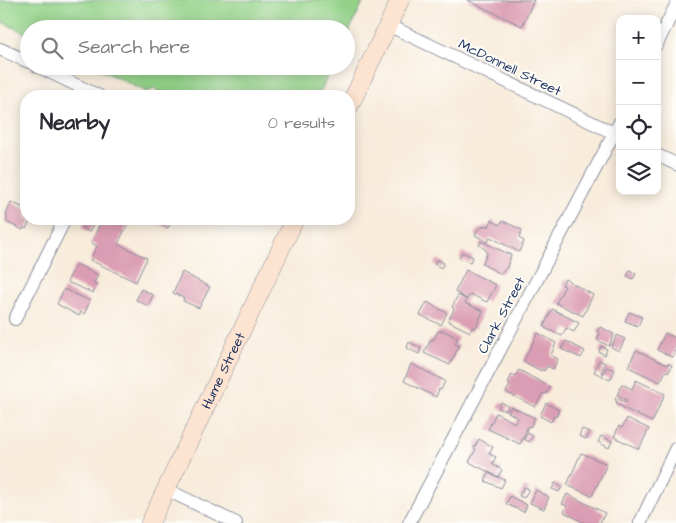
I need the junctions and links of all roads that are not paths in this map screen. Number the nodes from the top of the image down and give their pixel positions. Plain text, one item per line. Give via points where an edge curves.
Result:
1 (400, 0) edge
2 (676, 5) edge
3 (388, 25) junction
4 (661, 36) edge
5 (0, 49) edge
6 (20, 58) edge
7 (56, 75) edge
8 (87, 90) edge
9 (355, 94) edge
10 (616, 135) edge
11 (616, 137) edge
12 (661, 157) edge
13 (676, 164) edge
14 (62, 225) edge
15 (292, 225) edge
16 (15, 319) dead end
17 (676, 448) edge
18 (165, 490) junction
19 (150, 523) edge
20 (236, 523) edge
21 (409, 523) edge
22 (640, 523) edge

1 - 3 street
2 - 4 street
3 - 9 street
3 - 10 street, McDonnell Street
5 - 6 street
7 - 8 street
11 - 21 street, Clark Street
12 - 13 street
14 - 16 street
15 - 18 street, Hume Street
17 - 22 street
18 - 19 street, Hume Street
18 - 20 street

